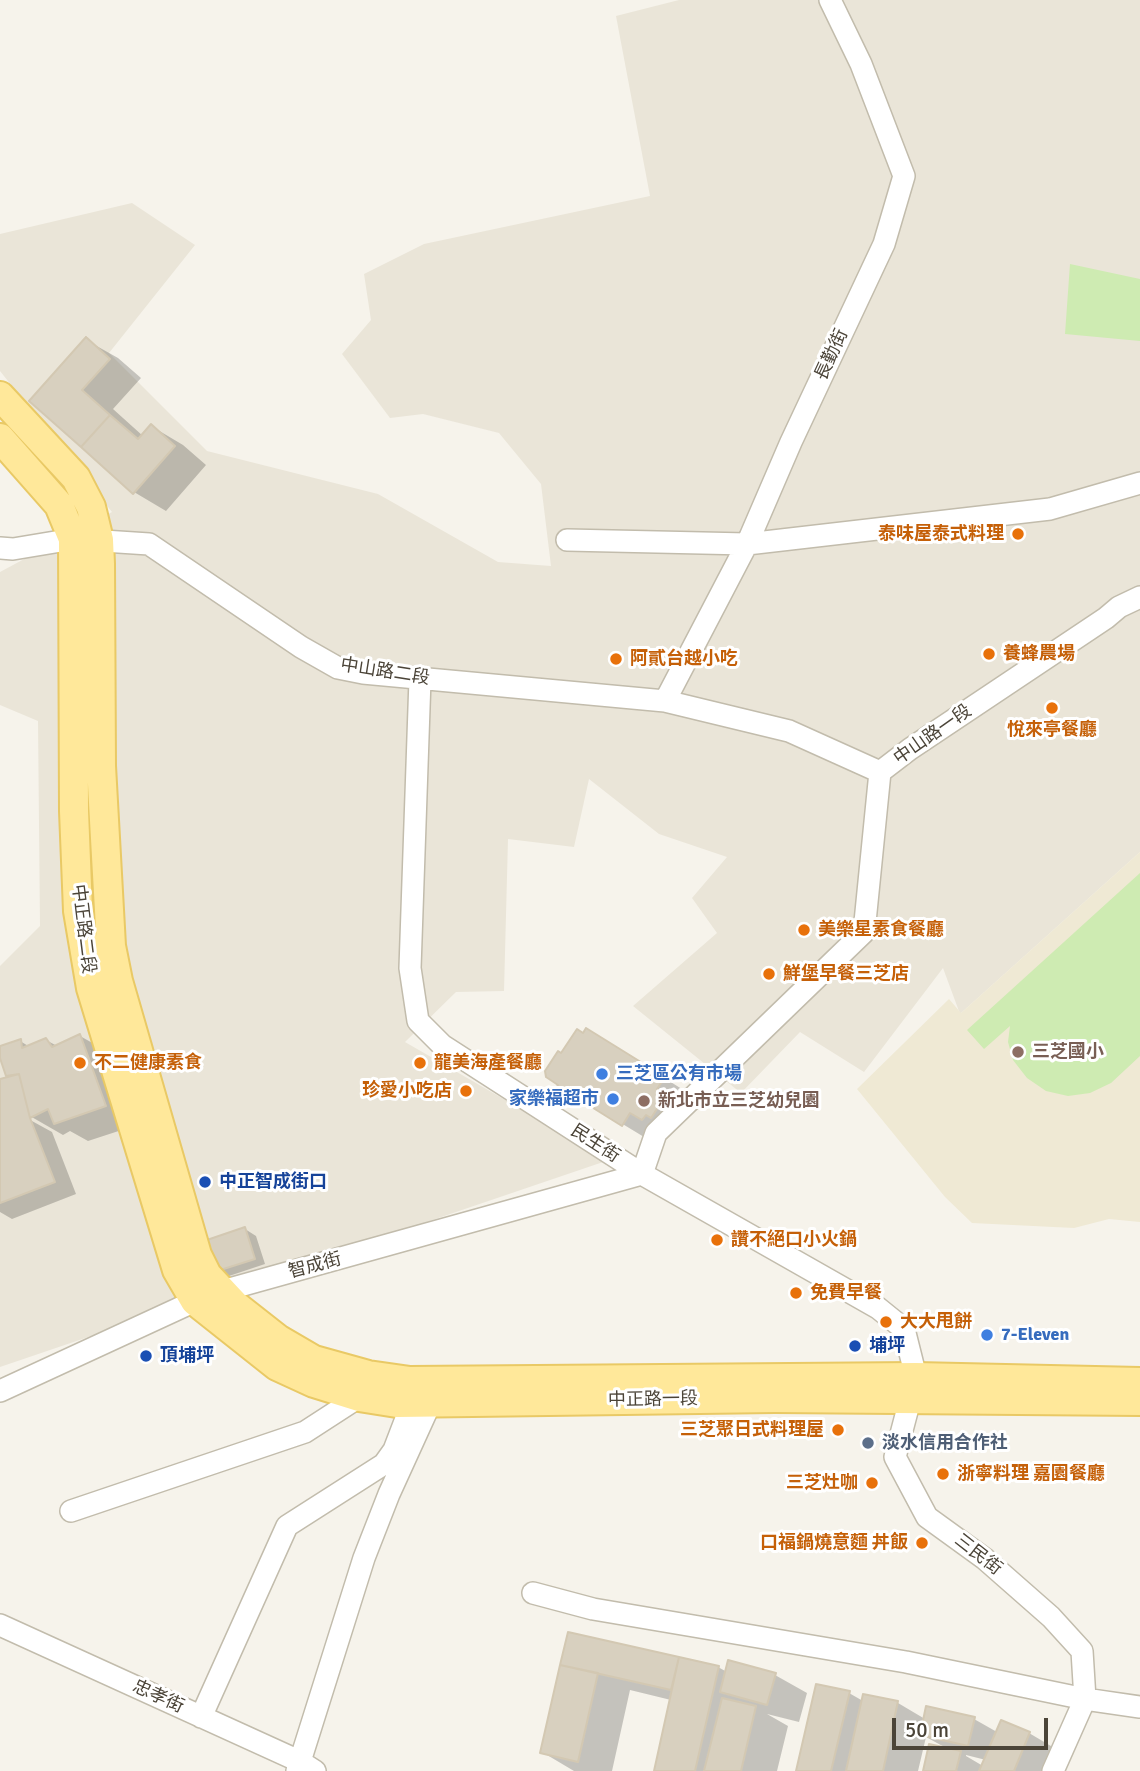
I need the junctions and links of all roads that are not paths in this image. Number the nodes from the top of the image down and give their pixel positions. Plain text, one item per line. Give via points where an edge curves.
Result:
1 (830, 0) edge
2 (0, 396) edge
3 (0, 438) edge
4 (1140, 483) edge
5 (86, 540) junction
6 (567, 540) dead end
7 (747, 544) junction
8 (0, 548) edge
9 (1140, 597) edge
10 (420, 679) junction
11 (665, 701) junction
12 (880, 772) junction
13 (642, 1174) junction
14 (222, 1291) junction
15 (195, 1301) junction
16 (1140, 1382) edge
17 (363, 1386) junction
18 (913, 1388) junction
19 (0, 1391) edge
20 (1140, 1401) edge
21 (421, 1403) junction
22 (71, 1511) dead end
23 (533, 1593) dead end
24 (0, 1625) edge
25 (1085, 1699) junction
26 (1140, 1707) edge
27 (201, 1717) junction
28 (304, 1768) edge
29 (1054, 1771) edge

1 - 7 street, 長勤街 via 861,64 904,176 884,244
2 - 5 main road via 76,478 91,508
3 - 5 main road
4 - 7 street via 1050,509
5 - 8 street, 中山路二段
5 - 10 street, 中山路二段 via 149,544 338,668
5 - 14 main road, 中正路二段 via 111,946 197,1255
5 - 15 main road, 中正路二段 via 74,811 78,911 95,1000 177,1270
6 - 7 street
7 - 11 street, 長勤街
9 - 12 street, 中山路一段
10 - 11 street, 中山路二段
10 - 13 street, 民生街 via 410,968 418,1021 442,1045
11 - 12 street, 中山路一段 via 789,731
12 - 13 street via 864,932 656,1133
13 - 14 street, 智成街
13 - 18 street, 民生街 via 878,1308 904,1329
14 - 15 street, 智成街
14 - 17 main road, 中正路一段 via 278,1339
15 - 17 main road, 中正路一段 via 277,1366 314,1383
15 - 19 street, 智成街
16 - 18 main road, 中正路一段
17 - 18 main road, 中正路一段 via 410,1381
17 - 21 main road, 中正路一段
17 - 22 street via 305,1432
18 - 20 main road, 中正路一段
18 - 21 main road, 中正路一段 via 775,1398
18 - 25 street, 三民街 via 895,1457 927,1517 985,1559 1082,1651
21 - 27 street via 384,1464 287,1526
21 - 28 street via 364,1558
23 - 25 street via 593,1609 906,1662
24 - 27 street, 忠孝街
25 - 26 street
25 - 29 street
27 - 28 street, 忠孝街

